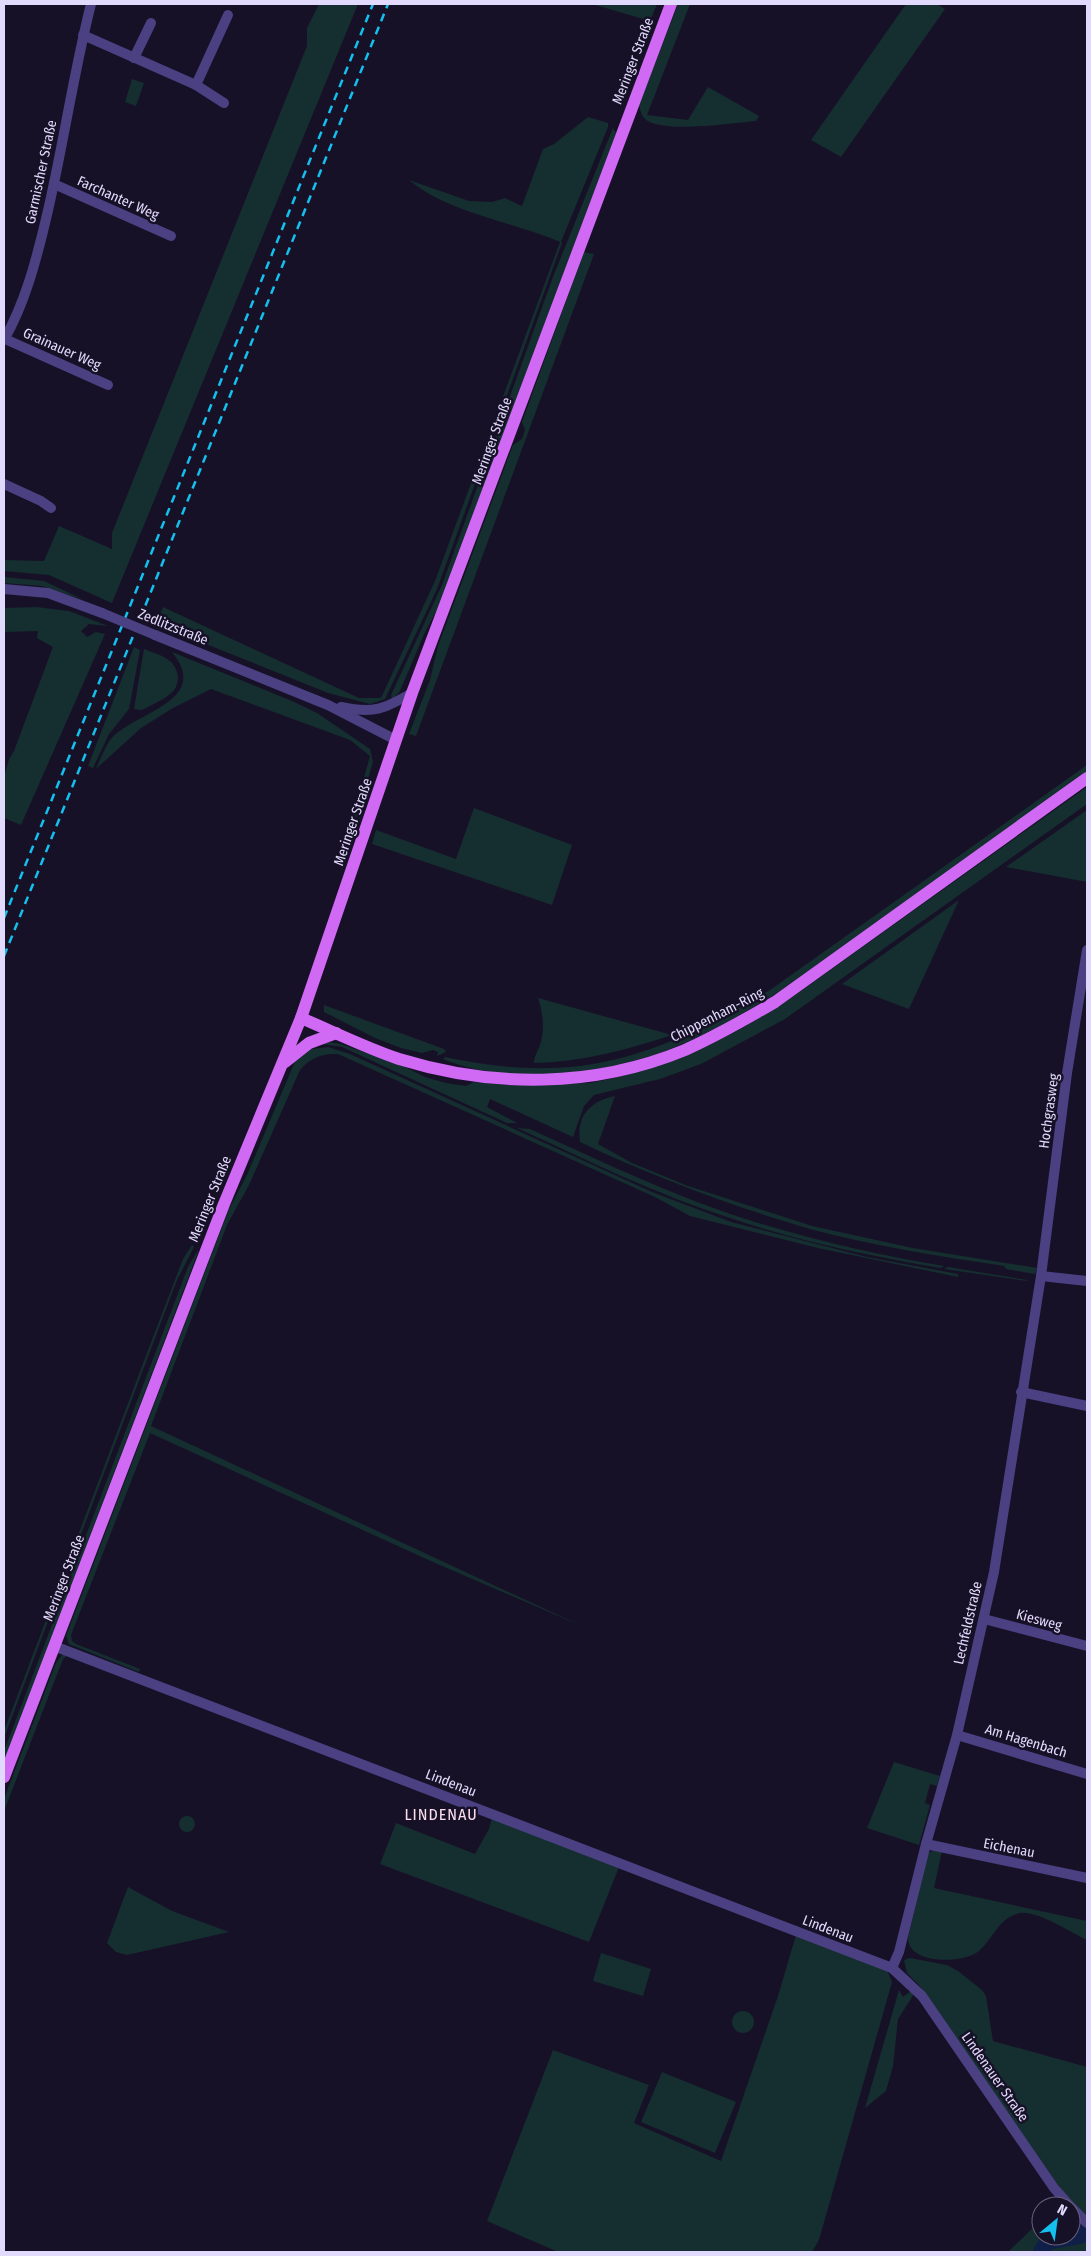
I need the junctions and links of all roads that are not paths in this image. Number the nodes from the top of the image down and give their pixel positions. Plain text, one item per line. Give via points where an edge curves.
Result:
1 (91, 4) edge
2 (671, 4) edge
3 (228, 15) dead end
4 (151, 23) dead end
5 (83, 35) junction
6 (134, 58) junction
7 (196, 85) junction
8 (224, 103) dead end
9 (54, 184) junction
10 (171, 236) dead end
11 (5, 337) edge
12 (108, 385) dead end
13 (4, 484) edge
14 (51, 508) dead end
15 (4, 589) edge
16 (412, 693) junction
17 (328, 705) junction
18 (396, 740) junction
19 (1087, 778) edge
20 (1087, 950) edge
21 (301, 1018) junction
22 (336, 1033) junction
23 (282, 1066) junction
24 (1041, 1276) junction
25 (1087, 1281) edge
26 (1022, 1392) junction
27 (1087, 1406) edge
28 (984, 1619) junction
29 (54, 1646) junction
30 (1087, 1646) edge
31 (956, 1734) junction
32 (1087, 1774) edge
33 (4, 1777) edge
34 (926, 1844) junction
35 (1087, 1878) edge
36 (892, 1968) junction
37 (1061, 2196) edge

1 - 5 street, Garmischer Straße
2 - 16 main road, Meringer Straße
3 - 7 street
4 - 6 street
5 - 6 street
5 - 9 street, Garmischer Straße
6 - 7 street
7 - 8 street
9 - 10 street, Farchanter Weg
9 - 11 street, Garmischer Straße via 36,259
11 - 12 street, Grainauer Weg
13 - 14 street
15 - 17 street, Zedlitzstraße, bridge via 48,593
16 - 17 street, Zedlitzstraße via 379,710 361,711
16 - 18 main road, Meringer Straße
17 - 18 street, Zedlitzstraße
18 - 21 main road, Meringer Straße
19 - 22 main road, Chippenham-Ring via 775,1002 684,1050 635,1067 567,1080 519,1081 473,1076 398,1058
20 - 24 street, Hochgrasweg
21 - 22 main road, Chippenham-Ring
21 - 23 main road, Meringer Straße
22 - 23 main road via 309,1042
23 - 29 main road, Meringer Straße via 203,1257
24 - 25 street
24 - 26 street, Lechfeldstraße
26 - 27 street
26 - 28 street, Lechfeldstraße
28 - 30 street, Kiesweg
28 - 31 street, Lechfeldstraße
29 - 33 main road, Meringer Straße
29 - 36 street, Lindenau
31 - 32 street, Am Hagenbach
31 - 34 street, Lechfeldstraße
34 - 35 street, Eichenau
34 - 36 street, Lechfeldstraße via 899,1952
36 - 37 street, Lindenauer Straße via 922,1996

